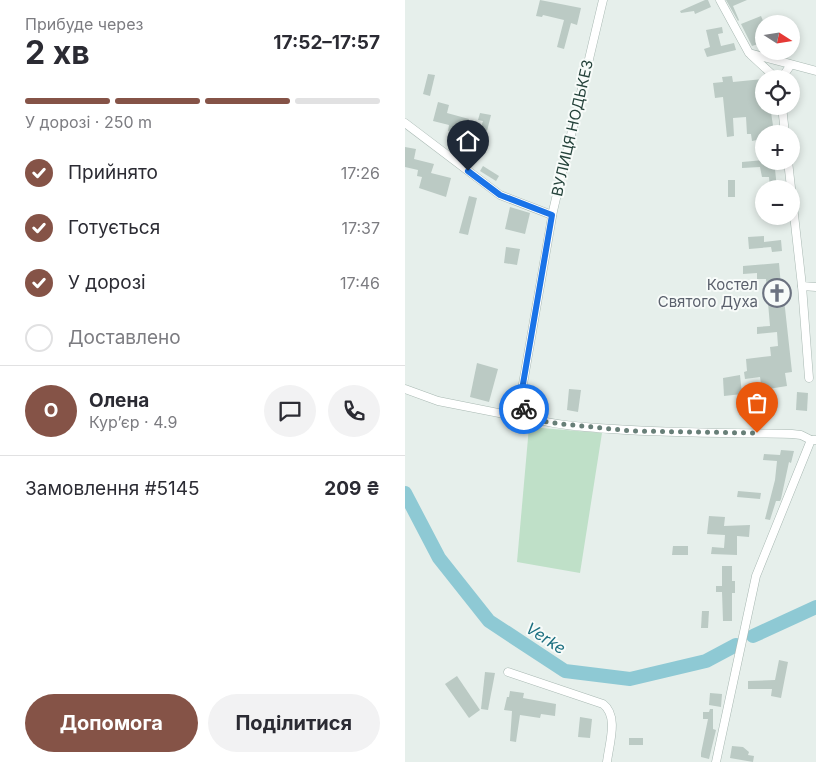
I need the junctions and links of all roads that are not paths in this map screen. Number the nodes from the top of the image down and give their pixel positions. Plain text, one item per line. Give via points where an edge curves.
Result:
1 (601, 0) edge
2 (720, 0) edge
3 (749, 53) junction
4 (790, 66) junction
5 (767, 70) edge
6 (787, 70) edge
7 (816, 71) edge
8 (405, 123) edge
9 (790, 170) edge
10 (552, 215) junction
11 (802, 286) junction
12 (816, 287) edge
13 (809, 378) dead end
14 (405, 389) edge
15 (535, 420) junction
16 (814, 440) edge
17 (509, 672) dead end
18 (607, 762) edge
19 (715, 762) edge

1 - 10 street, ВУЛИЦЯ НОДЬКЕЗ
2 - 3 street
3 - 4 street
3 - 5 street
4 - 6 street
4 - 7 street
8 - 10 street via 500,195
9 - 11 street
10 - 15 street, ВУЛИЦЯ НОДЬКЕЗ via 523,384 524,407
11 - 12 street
11 - 13 street
14 - 15 street via 439,401
15 - 16 street via 632,431 801,435
16 - 19 street via 756,576
17 - 18 street via 610,709 612,718

